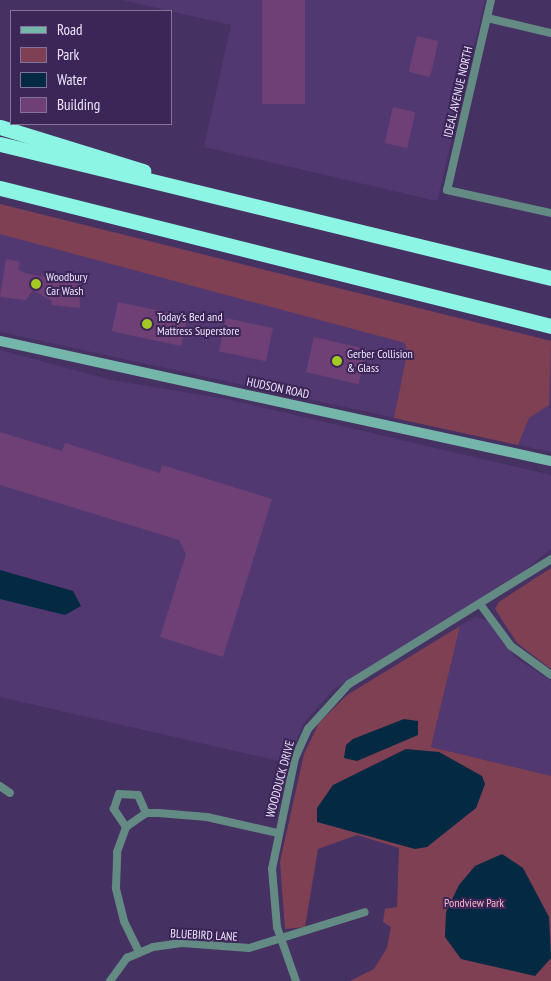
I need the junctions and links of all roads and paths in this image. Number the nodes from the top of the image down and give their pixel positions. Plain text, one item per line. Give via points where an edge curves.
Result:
1 (491, 0) edge
2 (487, 18) junction
3 (551, 33) edge
4 (0, 127) edge
5 (0, 144) edge
6 (0, 188) edge
7 (195, 192) junction
8 (551, 213) edge
9 (551, 278) edge
10 (551, 326) edge
11 (0, 341) edge
12 (551, 461) edge
13 (551, 559) edge
14 (480, 604) junction
15 (551, 675) edge
16 (0, 786) edge
17 (10, 793) dead end
18 (146, 813) junction
19 (126, 827) junction
20 (278, 833) junction
21 (365, 912) dead end
22 (280, 941) junction
23 (139, 952) junction
24 (110, 981) edge
25 (296, 981) edge

1 - 2 street, IDEAL AVENUE NORTH
2 - 3 street
2 - 8 street, IDEAL AVENUE NORTH via 448,190
4 - 7 highway via 120,162
5 - 7 highway
6 - 10 highway
7 - 9 highway
11 - 12 street, HUDSON ROAD
13 - 14 street, WOODDUCK DRIVE
14 - 15 street via 511,646
14 - 20 street, WOODDUCK DRIVE via 349,684 319,712 295,758
16 - 17 street
18 - 19 street
18 - 19 street via 138,795 119,794 114,809
18 - 20 street via 208,817
19 - 23 street via 117,852 116,888 124,921
20 - 22 street, WOODDUCK DRIVE via 272,888
21 - 22 street, BLUEBIRD LANE
22 - 23 street, BLUEBIRD LANE via 236,949 167,944
22 - 25 street, WOODDUCK DRIVE
23 - 24 street, BLUEBIRD LANE via 119,966

